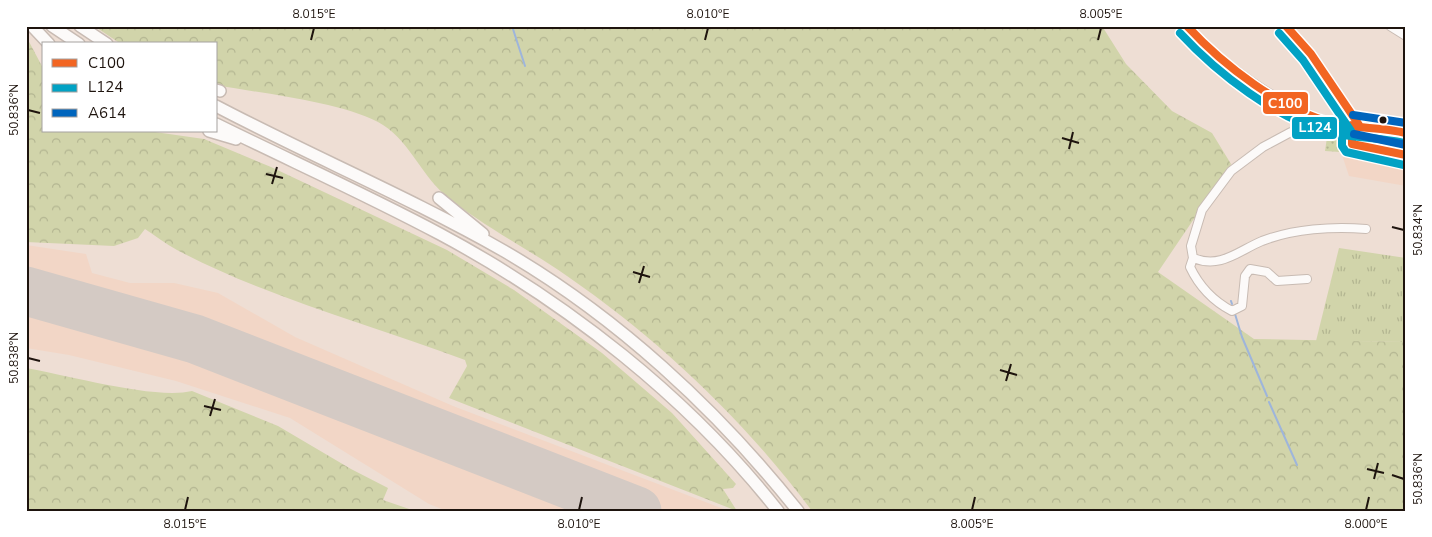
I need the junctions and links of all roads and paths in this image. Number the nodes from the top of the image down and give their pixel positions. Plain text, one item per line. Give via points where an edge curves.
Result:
1 (32, 26) edge
2 (52, 26) edge
3 (80, 26) edge
4 (1187, 26) edge
5 (1286, 26) edge
6 (1390, 26) edge
7 (1406, 36) edge
8 (47, 42) edge
9 (76, 42) edge
10 (104, 42) edge
11 (218, 107) edge
12 (1326, 121) junction
13 (218, 125) edge
14 (1359, 125) junction
15 (212, 132) edge
16 (1406, 133) edge
17 (274, 154) junction
18 (439, 198) dead end
19 (1366, 229) dead end
20 (506, 252) junction
21 (1193, 258) junction
22 (1307, 280) dead end
23 (778, 511) edge
24 (798, 511) edge

1 - 8 highway
2 - 9 highway
3 - 10 highway
4 - 12 street via 1213,52 1265,90
5 - 14 street via 1311,54
6 - 7 street
11 - 20 highway
12 - 14 street
12 - 21 street via 1291,132 1263,147 1232,171 1202,210 1191,246
13 - 17 highway
14 - 16 street
15 - 17 highway
17 - 23 highway via 440,234 556,304 632,362 674,401 730,456
18 - 20 highway
19 - 21 street via 1345,227 1305,232 1262,241 1231,258 1203,262
20 - 24 highway via 564,290 649,356 741,445
21 - 22 street via 1190,267 1197,280 1220,304 1232,311 1242,306 1245,276 1250,269 1267,272 1277,281

